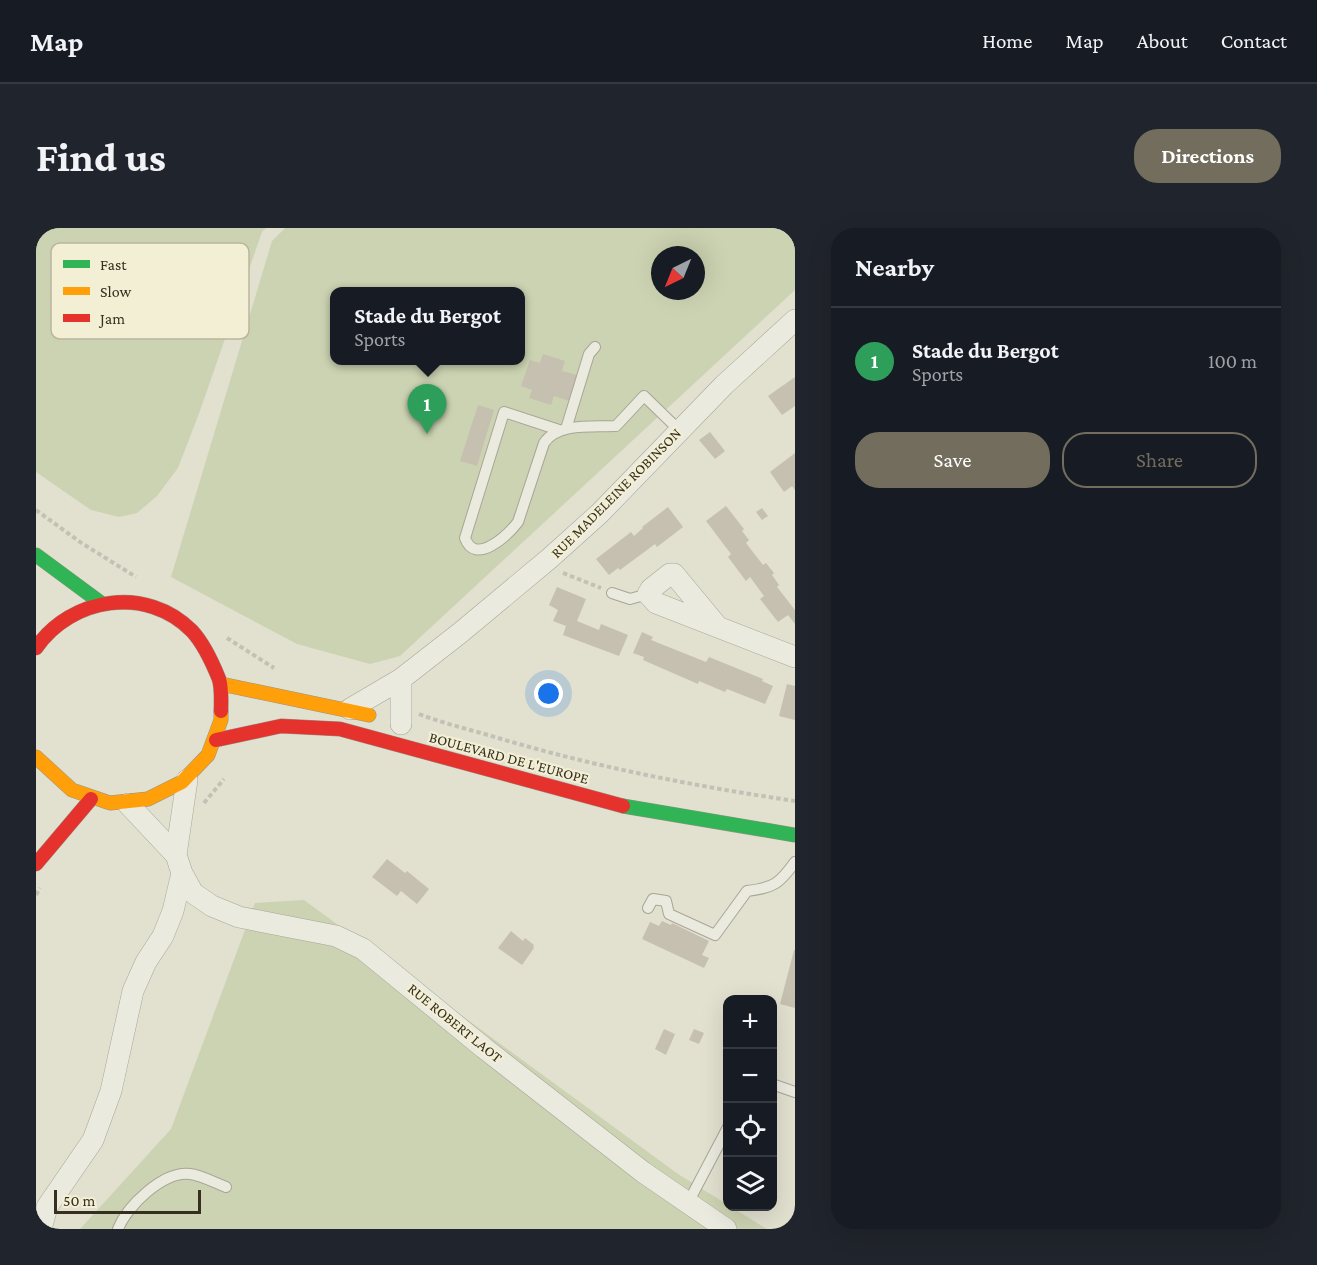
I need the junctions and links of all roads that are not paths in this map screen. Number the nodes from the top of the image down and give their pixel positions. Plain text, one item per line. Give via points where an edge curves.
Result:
1 (795, 320) edge
2 (595, 347) dead end
3 (562, 429) junction
4 (679, 430) junction
5 (36, 555) edge
6 (612, 593) road end
7 (648, 594) junction
8 (101, 603) junction
9 (717, 626) junction
10 (37, 641) edge
11 (795, 657) edge
12 (400, 679) junction
13 (221, 684) junction
14 (351, 709) junction
15 (397, 719) joint
16 (216, 740) junction
17 (36, 757) edge
18 (186, 780) junction
19 (91, 799) junction
20 (128, 804) junction
21 (795, 835) edge
22 (795, 862) edge
23 (36, 864) edge
24 (179, 864) junction
25 (648, 908) dead end
26 (777, 1086) edge
27 (795, 1092) edge
28 (723, 1136) edge
29 (226, 1187) dead end
30 (688, 1203) junction
31 (41, 1229) edge
32 (118, 1229) edge
33 (726, 1229) edge

1 - 4 street, RUE MADELEINE ROBINSON
2 - 3 lane
3 - 3 lane via 544,442 518,522 487,548 472,550 465,538 504,412
3 - 4 lane via 616,426 644,396
4 - 12 street, RUE MADELEINE ROBINSON via 600,513 550,558
5 - 8 main road
6 - 7 lane via 630,599
7 - 9 street via 656,603
7 - 9 street via 674,574
8 - 10 main road via 71,615
8 - 13 main road via 133,602 164,610 182,622 210,654
9 - 11 street
12 - 14 street, RUE MADELEINE ROBINSON
12 - 15 street
13 - 14 main road
13 - 16 main road via 222,712
14 - 15 main road
16 - 18 main road via 204,762
16 - 21 main road, BOULEVARD DE L'EUROPE via 281,726 340,729 632,808
17 - 19 main road via 68,789
18 - 20 main road via 166,794
18 - 24 street
19 - 20 main road
19 - 23 main road
20 - 24 street, RUE ROBERT LAOT
22 - 25 lane via 782,881 765,889 747,891 715,935 669,914 666,901 653,899
24 - 30 street, RUE ROBERT LAOT via 193,893 212,906 239,917 336,936 363,948 530,1084
24 - 31 street via 173,911 133,991 111,1091 93,1140 47,1207
26 - 27 lane
28 - 30 lane
29 - 32 lane via 189,1174 170,1177 144,1193
30 - 33 street, RUE ROBERT LAOT

